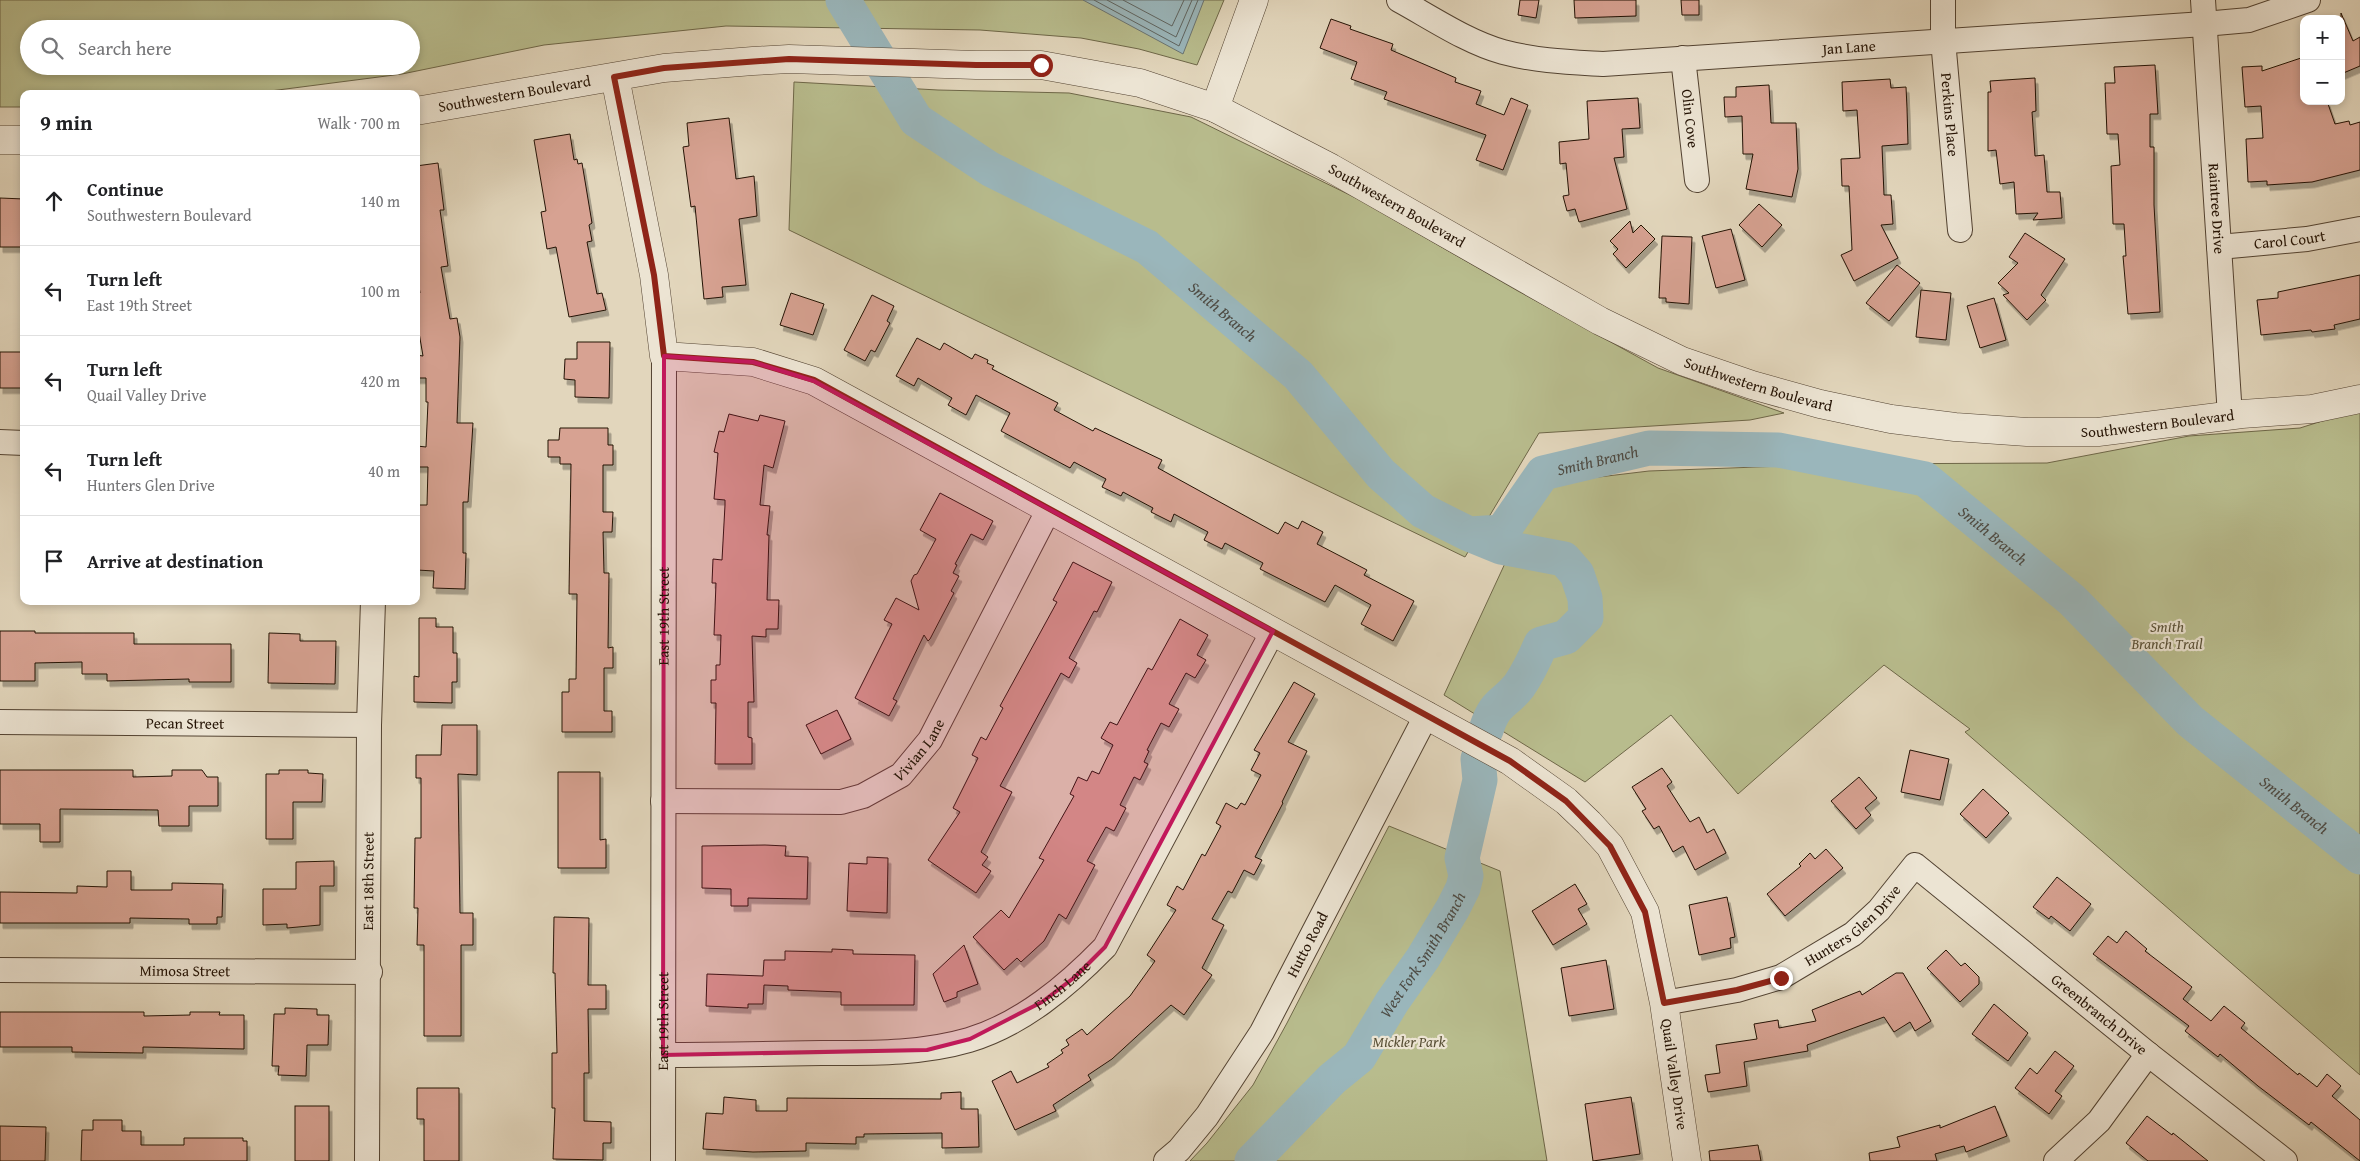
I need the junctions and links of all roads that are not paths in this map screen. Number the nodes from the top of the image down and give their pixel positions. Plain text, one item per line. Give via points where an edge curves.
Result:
1 (1254, 0) edge
2 (1399, 0) edge
3 (1942, 0) edge
4 (2203, 0) edge
5 (2308, 0) edge
6 (2204, 24) junction
7 (1944, 40) junction
8 (1683, 58) junction
9 (614, 77) junction
10 (1215, 108) junction
11 (420, 111) edge
12 (0, 140) edge
13 (20, 140) edge
14 (1697, 180) dead end
15 (2360, 229) edge
16 (1960, 230) dead end
17 (2219, 247) junction
18 (664, 356) junction
19 (2360, 399) edge
20 (2230, 416) junction
21 (0, 442) edge
22 (20, 443) edge
23 (1049, 509) junction
24 (373, 605) edge
25 (1273, 631) junction
26 (1427, 714) junction
27 (0, 722) edge
28 (370, 725) junction
29 (663, 801) junction
30 (1915, 865) joint
31 (0, 970) edge
32 (370, 972) junction
33 (1664, 1003) junction
34 (2148, 1054) junction
35 (663, 1055) junction
36 (367, 1161) edge
37 (663, 1161) edge
38 (1166, 1161) edge
39 (1687, 1161) edge
40 (2056, 1161) edge
41 (2285, 1161) edge

1 - 10 street
2 - 8 street, Jan Lane via 1502,51 1548,61 1603,64
3 - 7 street, Perkins Place
4 - 6 street, Raintree Drive
5 - 6 street, Jan Lane via 2249,20
6 - 7 street, Jan Lane
6 - 17 street, Raintree Drive
7 - 8 street, Jan Lane
7 - 16 street, Perkins Place
8 - 14 street, Olin Cove
9 - 10 street, Southwestern Boulevard via 664,68 789,59 1041,65 1140,83
9 - 11 street, Southwestern Boulevard
9 - 18 street, East 19th Street via 654,275
10 - 20 street, Southwestern Boulevard via 1331,168 1600,321 1682,360 1752,385 1891,419 2027,432 2098,432
12 - 13 street
15 - 17 street, Carol Court via 2307,239
17 - 20 street, Raintree Drive
18 - 23 street, Quail Valley Drive via 753,362 814,380
18 - 29 street, East 19th Street
19 - 20 street, Southwestern Boulevard via 2312,409
21 - 22 street
23 - 25 street, Quail Valley Drive
23 - 29 street, Vivian Lane via 930,740 901,775 863,796 841,802
24 - 28 street, East 18th Street
25 - 26 street, Quail Valley Drive
25 - 35 street, Finch Lane via 1105,946 1075,977 1042,1002 1011,1021 970,1039 928,1050
26 - 33 street, Quail Valley Drive via 1540,781 1566,801 1610,846 1645,912
26 - 38 street, Hutto Road via 1262,1032 1207,1116
27 - 28 street, Pecan Street
28 - 32 street, East 18th Street
29 - 35 street, East 19th Street
30 - 33 street, Hunters Glen Drive via 1878,910 1853,934 1781,978 1737,990
30 - 34 street, Greenbranch Drive
31 - 32 street, Mimosa Street
32 - 36 street, East 18th Street
33 - 39 street, Quail Valley Drive
34 - 40 street via 2098,1121
34 - 41 street, Greenbranch Drive
35 - 37 street, East 19th Street

